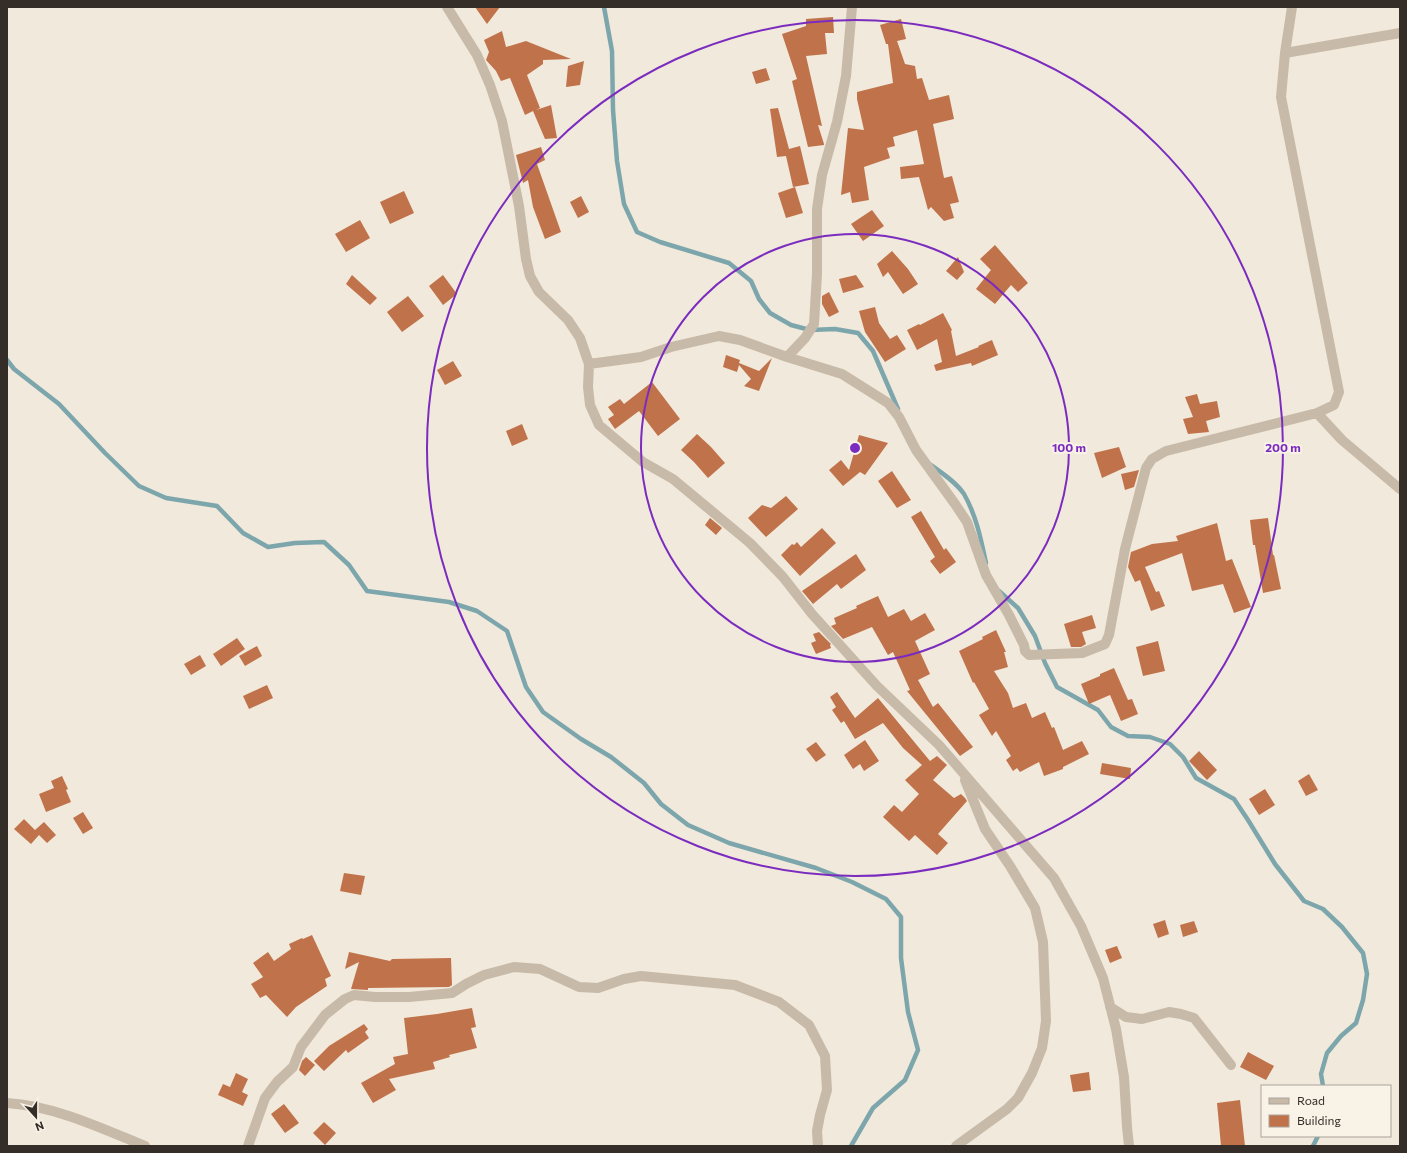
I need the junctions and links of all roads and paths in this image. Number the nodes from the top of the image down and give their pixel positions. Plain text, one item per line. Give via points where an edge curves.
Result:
1 (448, 7) edge
2 (852, 7) edge
3 (1292, 7) edge
4 (1400, 34) edge
5 (1285, 53) junction
6 (787, 357) junction
7 (589, 364) junction
8 (1317, 413) junction
9 (1400, 489) edge
10 (963, 773) junction
11 (1110, 1007) junction
12 (1231, 1065) dead end
13 (7, 1103) edge
14 (145, 1146) edge
15 (248, 1146) edge
16 (818, 1146) edge
17 (956, 1146) edge
18 (1129, 1146) edge

1 - 7 street via 477,55 502,121 530,276 539,292 568,320 580,338
2 - 6 street via 846,76 837,122 822,174 817,209 814,324
3 - 5 street
4 - 5 street
5 - 8 street via 1281,97 1339,392 1334,405
6 - 7 street via 740,340 719,336 642,357
6 - 8 street via 842,374 888,403 916,450 967,522 986,575 1029,655 1082,653 1105,644 1109,635 1125,549 1146,468 1152,458 1166,451
7 - 10 street via 590,405 599,425 643,462 673,480 750,543 783,577 812,614 872,681 939,745
8 - 9 street via 1342,440
10 - 11 street via 1054,878 1081,926 1102,978
10 - 17 street via 985,829 1035,908 1042,942 1046,1021 1042,1048 1018,1098
11 - 12 street via 1126,1017 1142,1019 1169,1012 1194,1018
11 - 18 street via 1124,1077
13 - 14 street via 25,1104 68,1116
15 - 16 street via 265,1098 293,1067 301,1047 325,1015 345,999 354,995 409,997 452,993 484,975 514,967 540,970 579,987 598,988 641,976 736,985 779,1002 809,1025 824,1056 827,1090 817,1131

